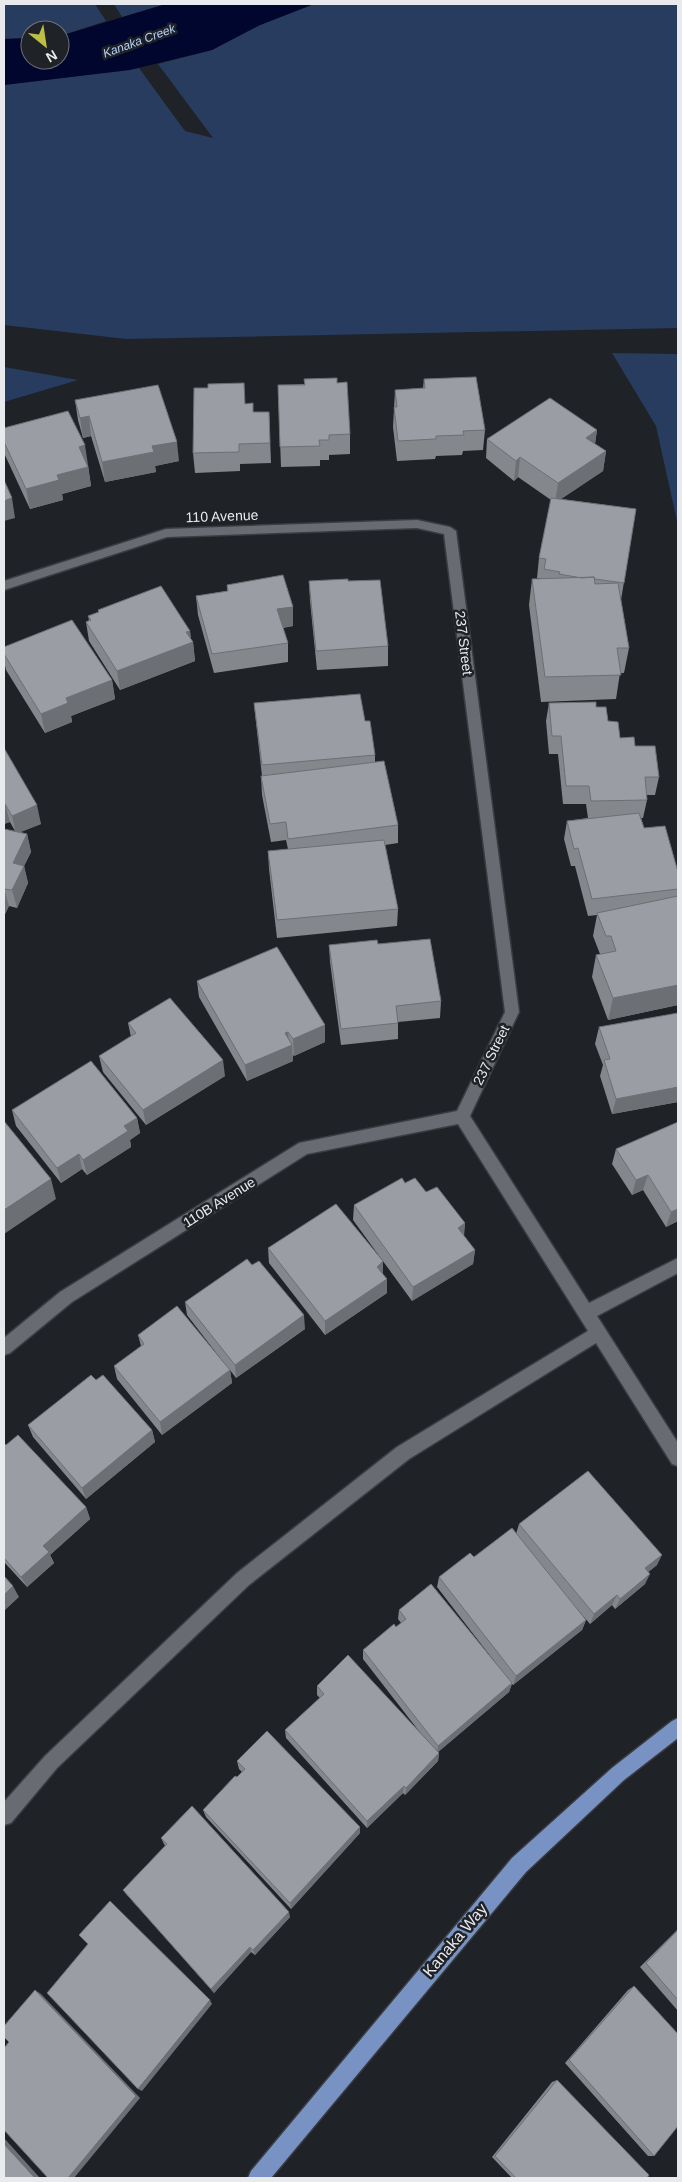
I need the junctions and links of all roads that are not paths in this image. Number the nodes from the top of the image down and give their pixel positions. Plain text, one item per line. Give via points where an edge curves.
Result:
1 (450, 531) joint
2 (4, 586) edge
3 (462, 1117) junction
4 (678, 1265) edge
5 (586, 1313) junction
6 (600, 1333) junction
7 (4, 1348) edge
8 (678, 1458) edge
9 (678, 1727) edge
10 (4, 1816) edge
11 (258, 2178) edge

1 - 2 street, 110 Avenue via 417,524 166,533
1 - 3 street, 237 Street via 512,1012
3 - 5 street
3 - 7 street, 110B Avenue via 304,1148 66,1298
4 - 5 street
5 - 6 street
6 - 8 street
6 - 10 street via 403,1453 243,1580 51,1762
9 - 11 main road, Kanaka Way via 618,1774 519,1864

